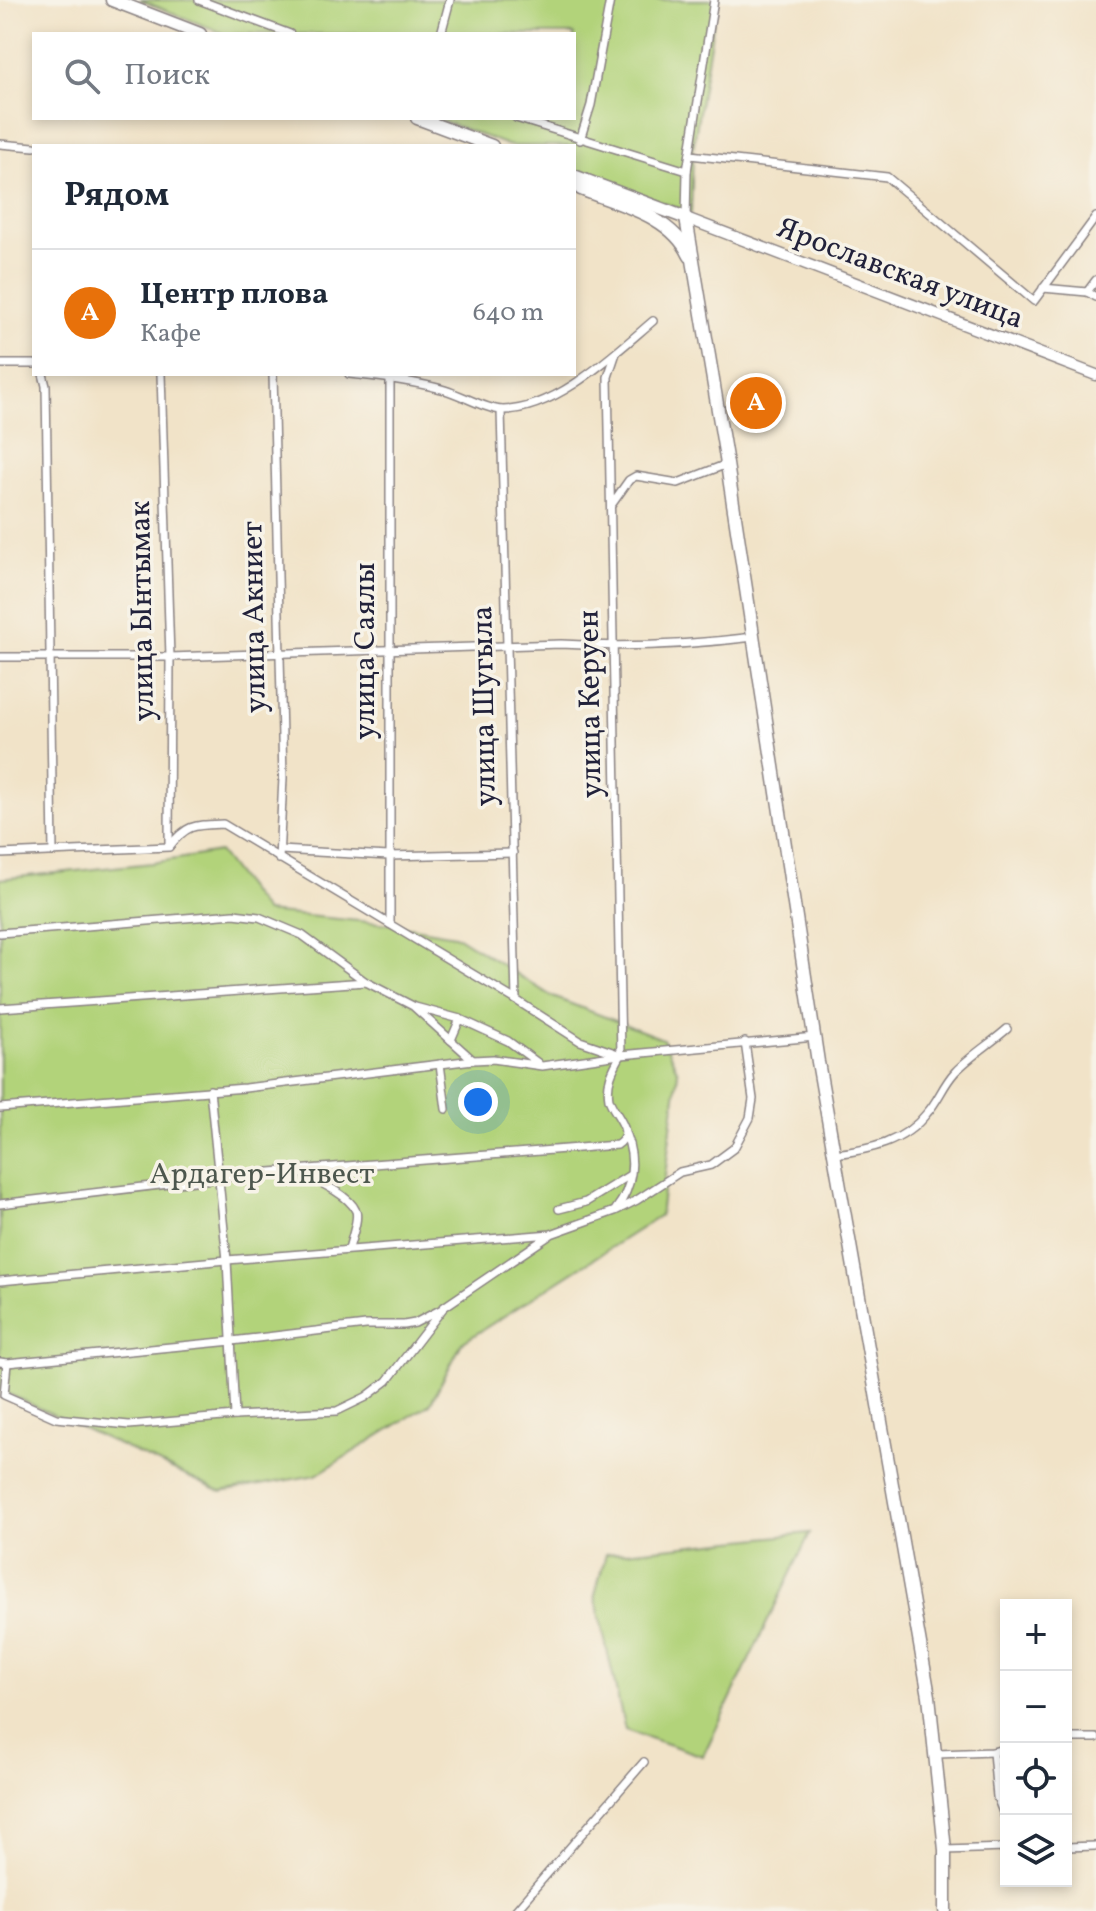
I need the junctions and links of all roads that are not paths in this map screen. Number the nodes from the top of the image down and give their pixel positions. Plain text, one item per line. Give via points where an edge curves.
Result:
1 (112, 0) edge
2 (199, 0) edge
3 (450, 0) edge
4 (610, 0) edge
5 (714, 0) edge
6 (195, 32) edge
7 (285, 32) edge
8 (442, 32) edge
9 (425, 120) edge
10 (522, 120) edge
11 (580, 140) junction
12 (0, 144) edge
13 (487, 144) edge
14 (32, 147) edge
15 (690, 155) junction
16 (687, 171) junction
17 (576, 177) edge
18 (576, 185) edge
19 (1096, 217) edge
20 (686, 218) junction
21 (696, 269) junction
22 (1096, 280) edge
23 (1043, 288) junction
24 (1087, 292) junction
25 (1096, 297) edge
26 (653, 321) dead end
27 (616, 353) junction
28 (0, 364) edge
29 (32, 364) edge
30 (1096, 375) edge
31 (44, 376) edge
32 (161, 376) edge
33 (273, 376) edge
34 (370, 376) edge
35 (390, 378) junction
36 (501, 410) junction
37 (727, 464) junction
38 (611, 506) junction
39 (754, 637) junction
40 (507, 646) junction
41 (615, 647) junction
42 (390, 649) junction
43 (279, 652) junction
44 (0, 657) edge
45 (49, 657) junction
46 (170, 657) junction
47 (169, 847) junction
48 (53, 852) junction
49 (513, 853) junction
50 (0, 854) edge
51 (279, 855) junction
52 (389, 856) junction
53 (390, 924) junction
54 (0, 933) edge
55 (366, 982) junction
56 (516, 1000) junction
57 (413, 1006) junction
58 (0, 1008) edge
59 (460, 1019) junction
60 (1007, 1029) dead end
61 (815, 1037) junction
62 (451, 1040) junction
63 (745, 1042) junction
64 (621, 1055) junction
65 (473, 1060) junction
66 (440, 1064) junction
67 (542, 1066) junction
68 (210, 1090) junction
69 (0, 1108) edge
70 (446, 1109) dead end
71 (625, 1131) junction
72 (834, 1154) junction
73 (295, 1170) junction
74 (630, 1175) junction
75 (220, 1180) junction
76 (0, 1204) edge
77 (559, 1209) dead end
78 (615, 1211) junction
79 (551, 1234) junction
80 (349, 1249) junction
81 (227, 1260) junction
82 (0, 1281) edge
83 (442, 1309) junction
84 (232, 1341) junction
85 (4, 1362) edge
86 (235, 1416) junction
87 (1072, 1738) edge
88 (1096, 1738) edge
89 (1000, 1750) edge
90 (993, 1752) junction
91 (937, 1754) junction
92 (644, 1762) dead end
93 (1004, 1815) edge
94 (1096, 1846) edge
95 (1072, 1847) edge
96 (1000, 1848) edge
97 (945, 1850) junction
98 (515, 1911) edge
99 (945, 1911) edge

1 - 6 highway
2 - 7 street
3 - 8 street
4 - 11 street
5 - 15 street
9 - 13 highway
10 - 11 street
11 - 16 street
12 - 14 street
15 - 16 street
15 - 23 street via 887,177 1034,301
16 - 20 street
17 - 20 highway
18 - 21 highway via 673,230
19 - 23 street
20 - 21 highway
20 - 30 main road, Ярославская улица
21 - 37 highway
22 - 24 street
23 - 24 street
24 - 25 street
26 - 27 street
27 - 36 street via 546,402
27 - 38 street, улица Керуен via 608,377
28 - 29 street
31 - 45 street
32 - 46 street, улица Ынтымак
33 - 43 street, улица Акниет
34 - 35 street
35 - 36 street
35 - 42 street, улица Саялы
36 - 40 street, улица Шугыла
37 - 38 street via 678,483 636,476
37 - 39 highway
38 - 41 street, улица Керуен
39 - 41 street
39 - 61 highway
40 - 41 street
40 - 42 street
40 - 49 street, улица Шугыла
41 - 64 street, улица Керуен
42 - 43 street
42 - 52 street, улица Саялы
43 - 46 street
43 - 51 street, улица Акниет
44 - 45 street
45 - 46 street
45 - 48 street
46 - 47 street, улица Ынтымак
47 - 48 street
47 - 51 street via 192,826 223,824
48 - 50 street
49 - 52 street
49 - 56 street, улица Шугыла
51 - 52 street
51 - 53 street
52 - 53 street, улица Саялы
53 - 56 street
54 - 55 street via 234,914 259,917 302,935
55 - 57 street
55 - 58 street
56 - 64 street via 580,1041
57 - 59 street
57 - 62 street
59 - 62 street
59 - 67 street via 508,1041
60 - 72 street via 967,1059 928,1113 897,1139
61 - 63 street
61 - 72 highway
62 - 65 street
63 - 64 street
63 - 78 street via 753,1099 750,1118 734,1148 711,1165 680,1172
64 - 67 street
64 - 71 street, улица Керуен via 610,1075 609,1098
65 - 66 street
65 - 67 street
66 - 68 street
66 - 70 street
68 - 69 street
68 - 75 street
71 - 73 street via 617,1145
71 - 74 street, улица Керуен via 633,1160
72 - 91 highway
73 - 75 street
73 - 80 street via 338,1191 353,1206 356,1217
74 - 77 street via 586,1202
74 - 78 street via 628,1191
75 - 76 street
75 - 81 street
78 - 79 street
79 - 80 street
79 - 83 street
80 - 81 street
81 - 82 street
81 - 84 street
83 - 84 street via 404,1325
83 - 86 street via 387,1381 349,1407
84 - 85 street
84 - 86 street
85 - 86 street via 4,1395 56,1418 129,1425
87 - 88 street
89 - 90 street
90 - 91 street
90 - 93 street
91 - 97 highway
92 - 98 street
94 - 95 street
96 - 97 street
97 - 99 highway

